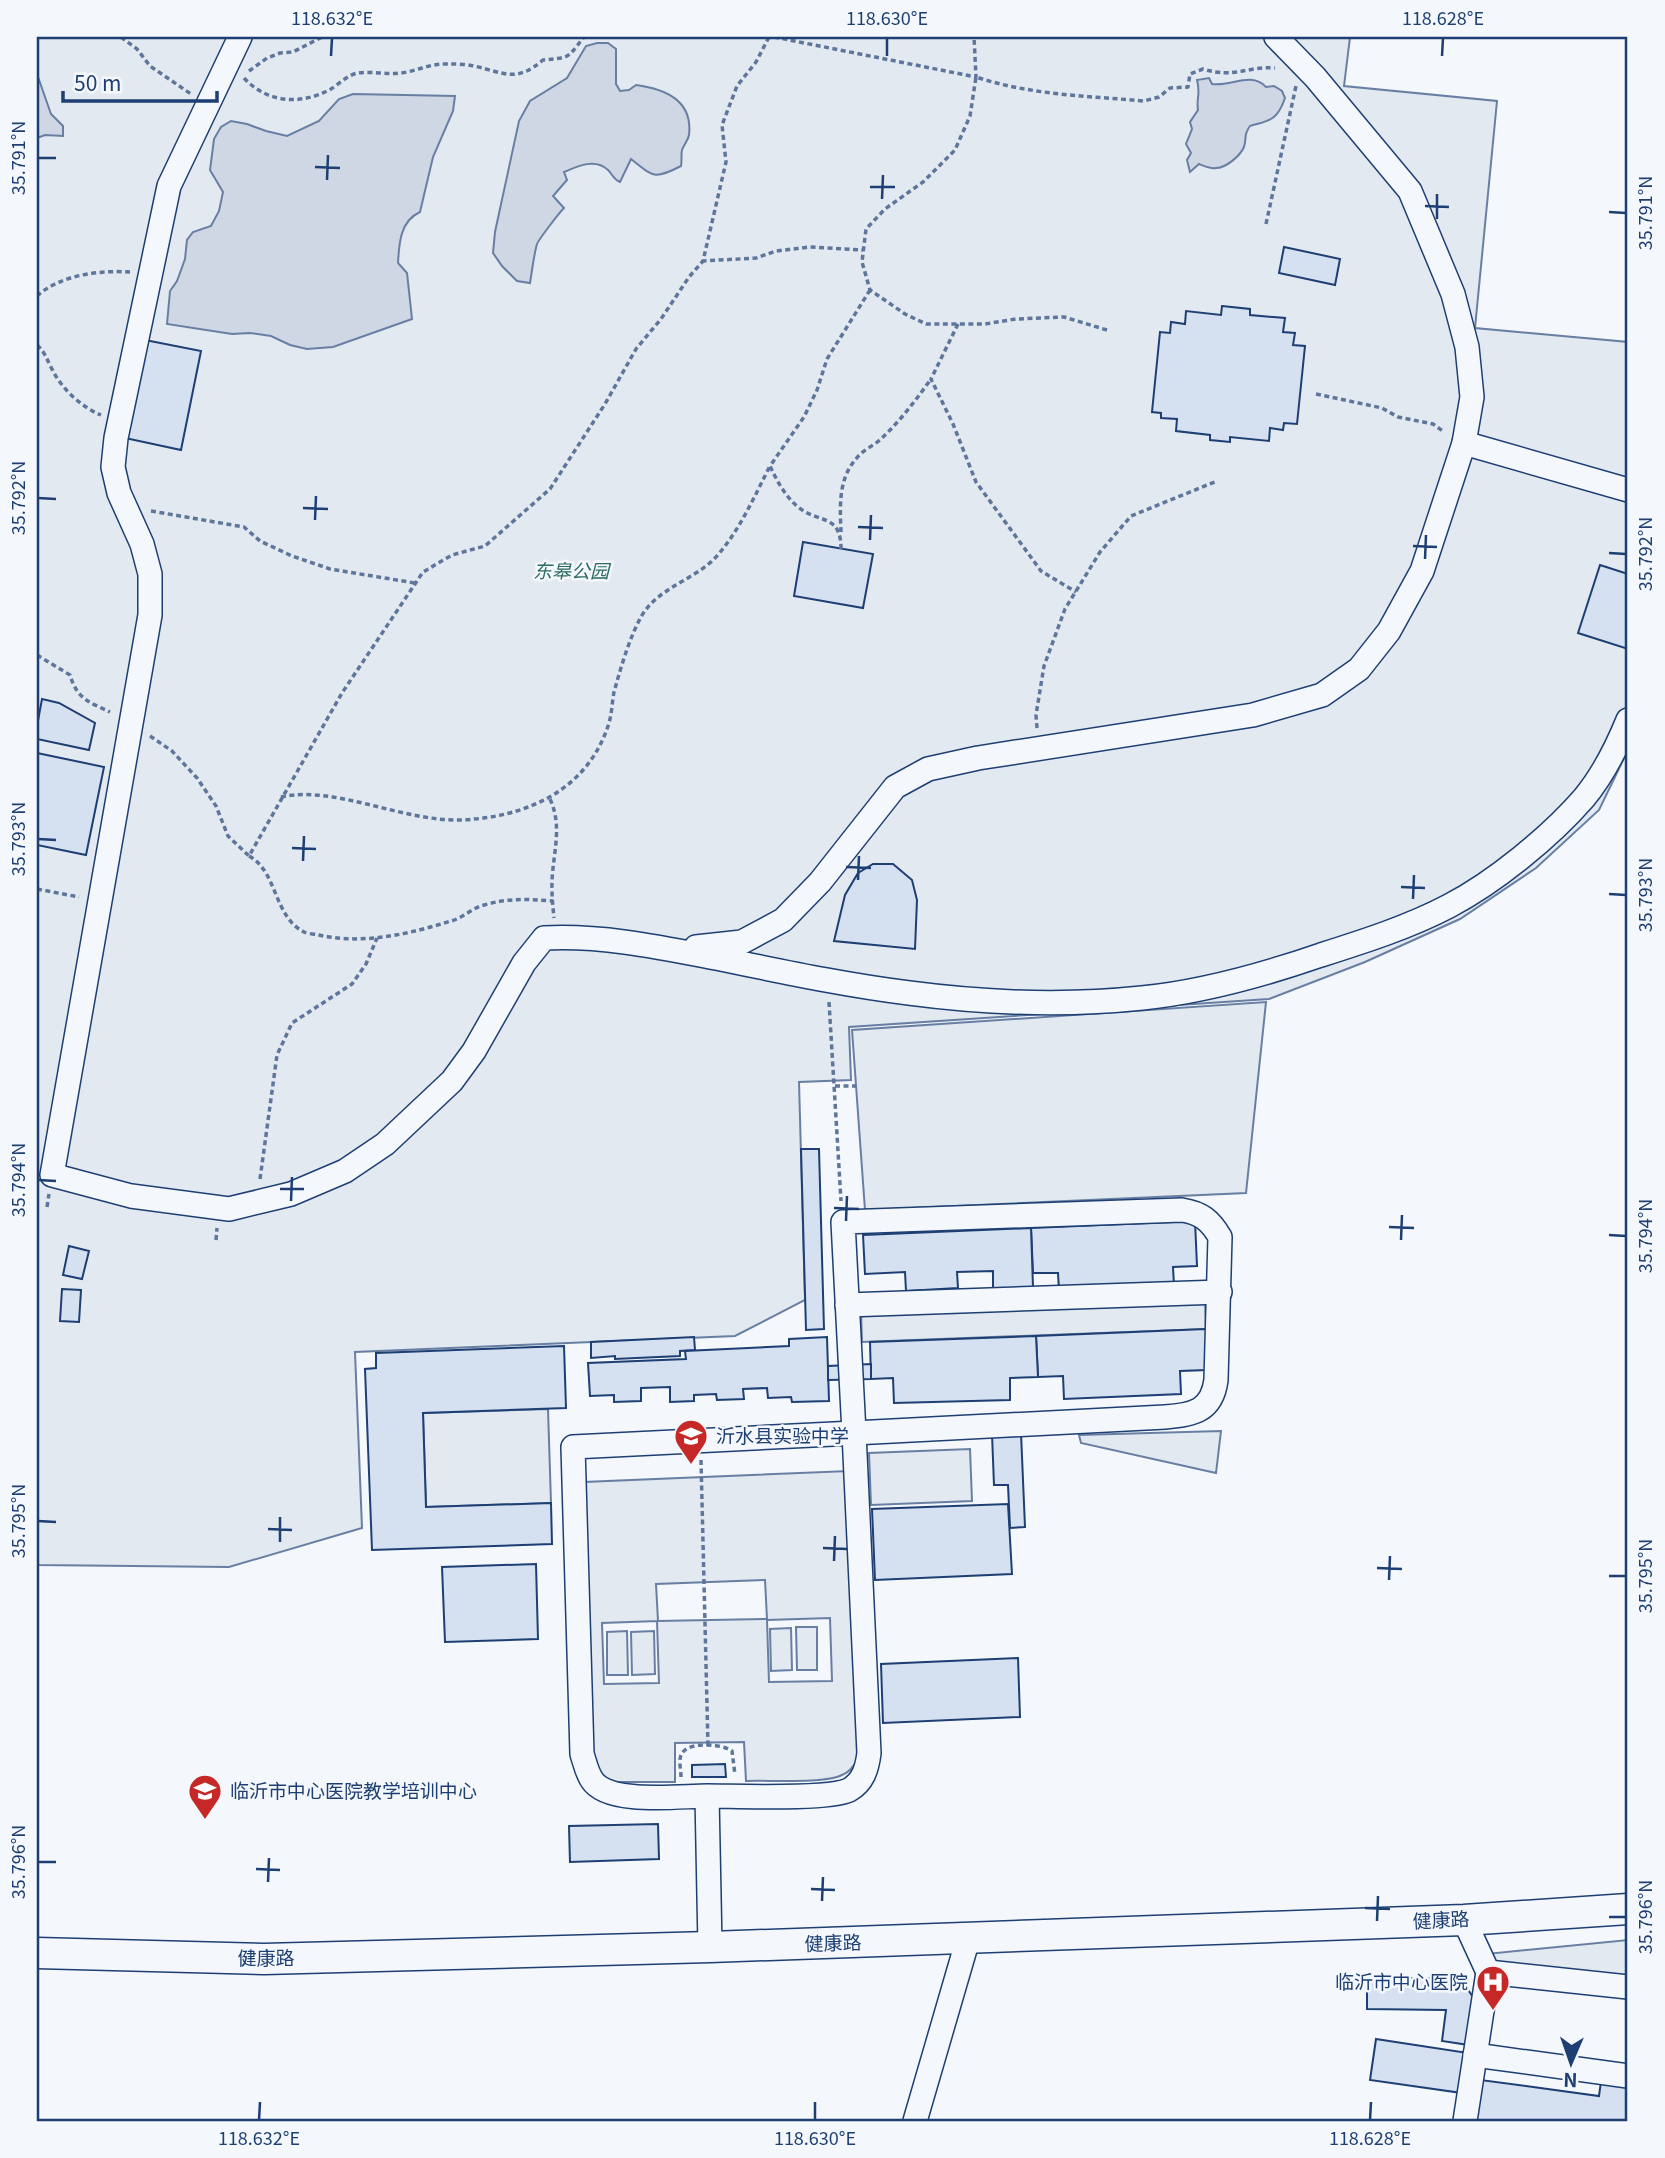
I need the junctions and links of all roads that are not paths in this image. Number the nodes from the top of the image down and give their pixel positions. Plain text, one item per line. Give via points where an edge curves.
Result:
1 (240, 37) edge
2 (1276, 37) edge
3 (1464, 443) junction
4 (1628, 490) edge
5 (1628, 720) edge
6 (670, 949) junction
7 (44, 1173) edge
8 (1220, 1292) junction
9 (847, 1305) junction
10 (854, 1433) junction
11 (708, 1796) junction
12 (1628, 1909) edge
13 (1464, 1920) junction
14 (968, 1939) junction
15 (710, 1947) junction
16 (37, 1953) edge
17 (1488, 1972) junction
18 (1628, 1987) edge
19 (1475, 2055) junction
20 (1628, 2076) edge
21 (915, 2121) edge
22 (1465, 2121) edge

1 - 7 street via 169,186 119,423 113,467 118,493 142,544 150,574 150,615 100,901
2 - 3 street via 1291,66 1410,191 1453,293 1467,347 1472,397
3 - 4 street
3 - 6 street via 1422,571 1389,631 1359,669 1322,695 1253,715 928,769 895,787 820,882 783,920 742,942
5 - 6 street via 1585,796 1494,878 1450,906 1407,924 1216,987 1142,998 984,1000 828,980
6 - 7 street via 578,937 544,938 452,1081 385,1144 345,1171 291,1194 229,1209 131,1196
8 - 9 street
8 - 9 street via 1220,1237 1206,1218 1182,1210 843,1224
8 - 10 street via 1215,1391 1205,1406 1194,1412
9 - 10 street
10 - 11 street via 868,1765 857,1784 837,1794
10 - 11 street via 573,1447 586,1767 592,1781 618,1796
11 - 15 street
12 - 13 main road, 健康路
13 - 14 main road, 健康路
13 - 17 street
14 - 15 main road, 健康路
14 - 21 street
15 - 16 main road, 健康路 via 264,1959
17 - 18 street
17 - 19 street
19 - 20 street
19 - 22 street

